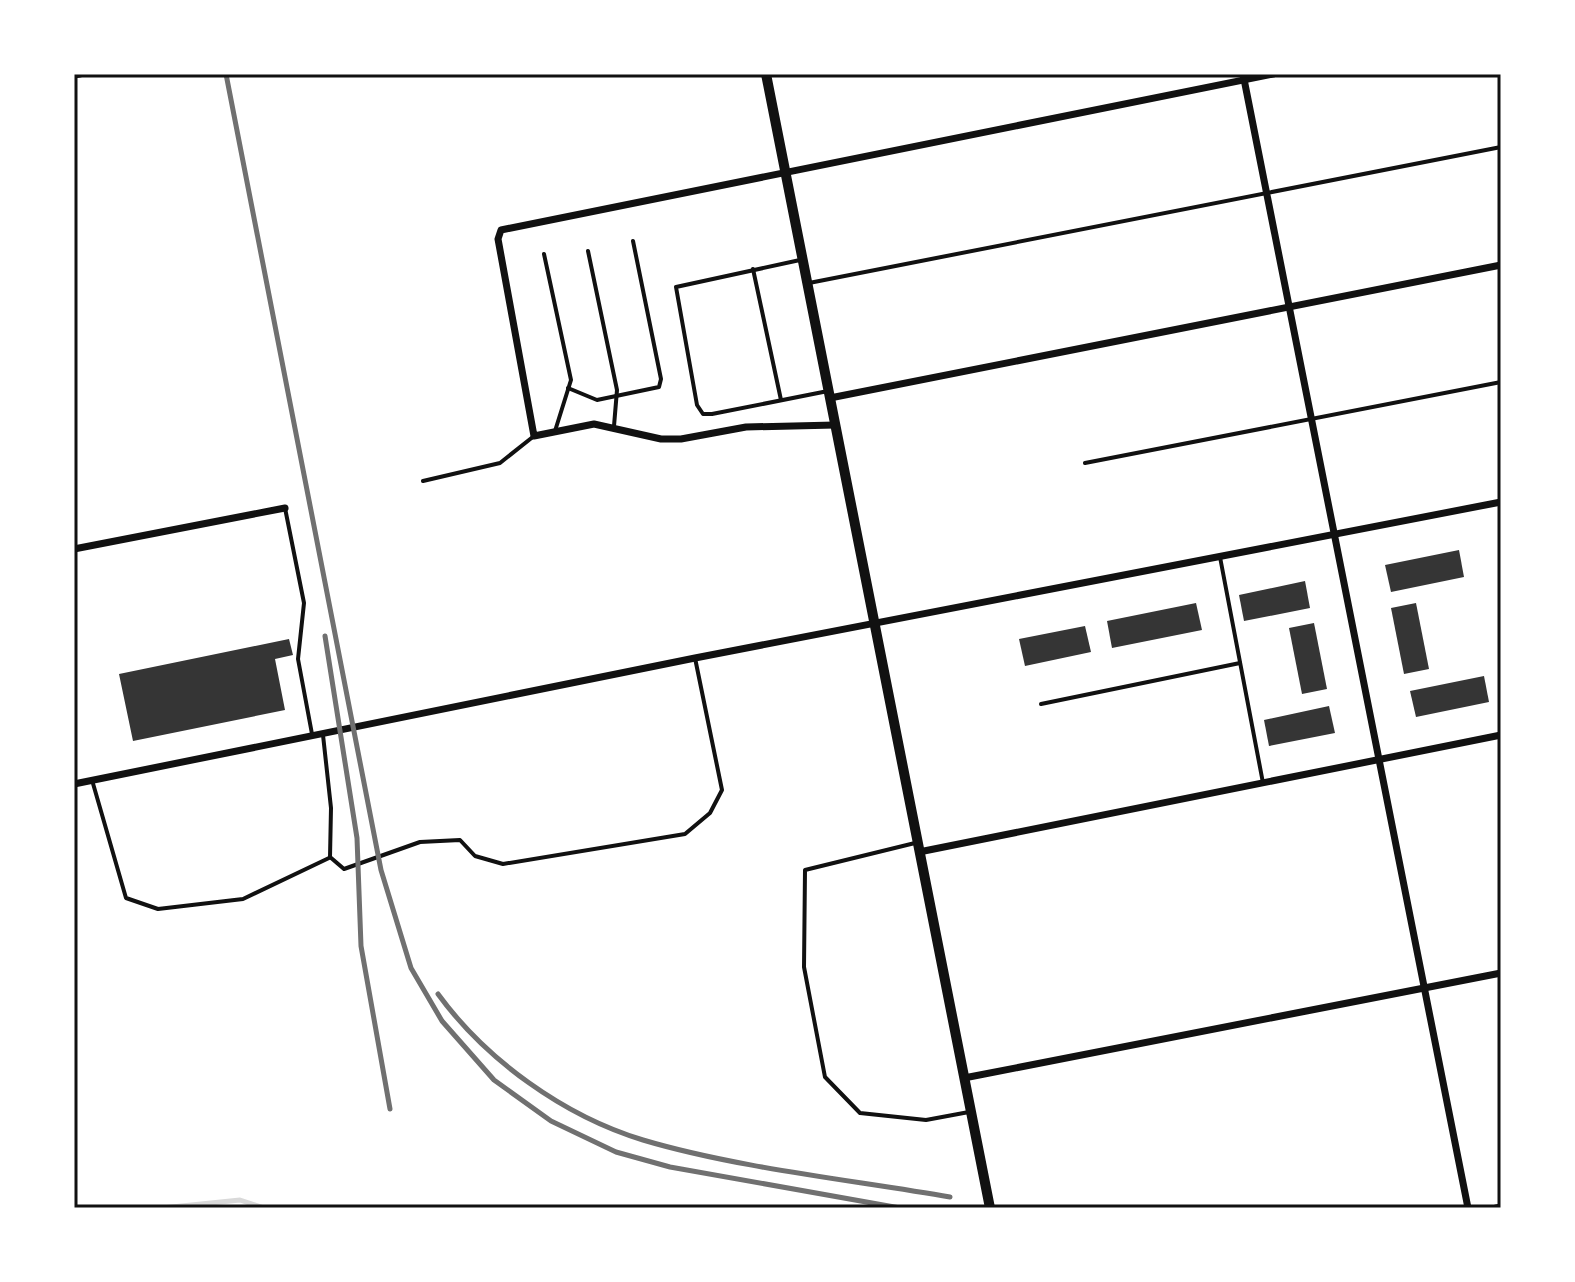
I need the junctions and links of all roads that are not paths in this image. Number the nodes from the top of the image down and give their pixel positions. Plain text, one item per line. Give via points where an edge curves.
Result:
1 (80, 74) edge
2 (766, 74) edge
3 (1273, 74) edge
4 (74, 75) edge
5 (1244, 77) edge
6 (1501, 147) edge
7 (785, 171) junction
8 (1267, 192) junction
9 (633, 241) dead end
10 (588, 251) dead end
11 (544, 254) dead end
12 (803, 259) junction
13 (1501, 265) edge
14 (753, 269) junction
15 (807, 283) junction
16 (1290, 306) junction
17 (1501, 382) edge
18 (568, 388) junction
19 (829, 394) junction
20 (616, 398) junction
21 (781, 400) junction
22 (1313, 418) junction
23 (835, 425) junction
24 (614, 426) junction
25 (555, 431) junction
26 (534, 436) junction
27 (1085, 463) dead end
28 (423, 481) dead end
29 (1501, 503) edge
30 (285, 508) joint
31 (1336, 534) junction
32 (74, 549) edge
33 (1220, 557) junction
34 (875, 625) junction
35 (695, 658) junction
36 (1240, 663) junction
37 (1041, 704) dead end
38 (323, 735) junction
39 (1501, 735) edge
40 (312, 737) junction
41 (1380, 760) junction
42 (92, 780) junction
43 (1263, 783) junction
44 (74, 784) edge
45 (918, 847) junction
46 (330, 857) junction
47 (1501, 973) edge
48 (1425, 987) junction
49 (964, 1078) junction
50 (971, 1112) junction
51 (990, 1208) edge
52 (1468, 1208) edge

1 - 4 street
2 - 7 main road
3 - 5 street
5 - 7 street
5 - 8 street
6 - 8 lane
7 - 12 main road
7 - 26 street via 501,230 498,239
8 - 15 lane
8 - 16 street
9 - 20 lane via 661,379 653,390
10 - 20 lane
11 - 18 lane via 571,380
12 - 14 lane
12 - 15 main road
13 - 16 street
14 - 21 lane
14 - 21 lane via 679,284 674,291 697,405 703,414 712,414
15 - 19 main road
16 - 19 street
16 - 22 street
17 - 22 lane
18 - 20 lane via 597,400
18 - 25 lane
19 - 21 lane
19 - 23 main road
20 - 24 lane
22 - 27 lane
22 - 31 street
23 - 24 street via 746,427 681,439
23 - 34 main road
24 - 25 street
25 - 26 street
26 - 28 lane via 500,463
29 - 31 street
30 - 32 street
30 - 40 lane via 304,603 298,659
31 - 33 street
31 - 41 street
33 - 34 street
33 - 36 lane
34 - 35 street
34 - 45 main road
35 - 38 street
35 - 46 lane via 722,790 710,813 685,834 503,864 475,856 460,840 420,842 344,869
36 - 37 lane
36 - 43 lane
38 - 40 street
38 - 46 lane
39 - 41 street
40 - 42 street
41 - 43 street
41 - 48 street
42 - 44 street
42 - 46 lane via 126,898 158,909 243,899
43 - 45 street
45 - 49 main road
45 - 50 lane via 805,870 804,967 814,1025 825,1077 860,1113 926,1120
47 - 48 street
48 - 49 street
48 - 52 street
49 - 50 main road
50 - 51 main road

